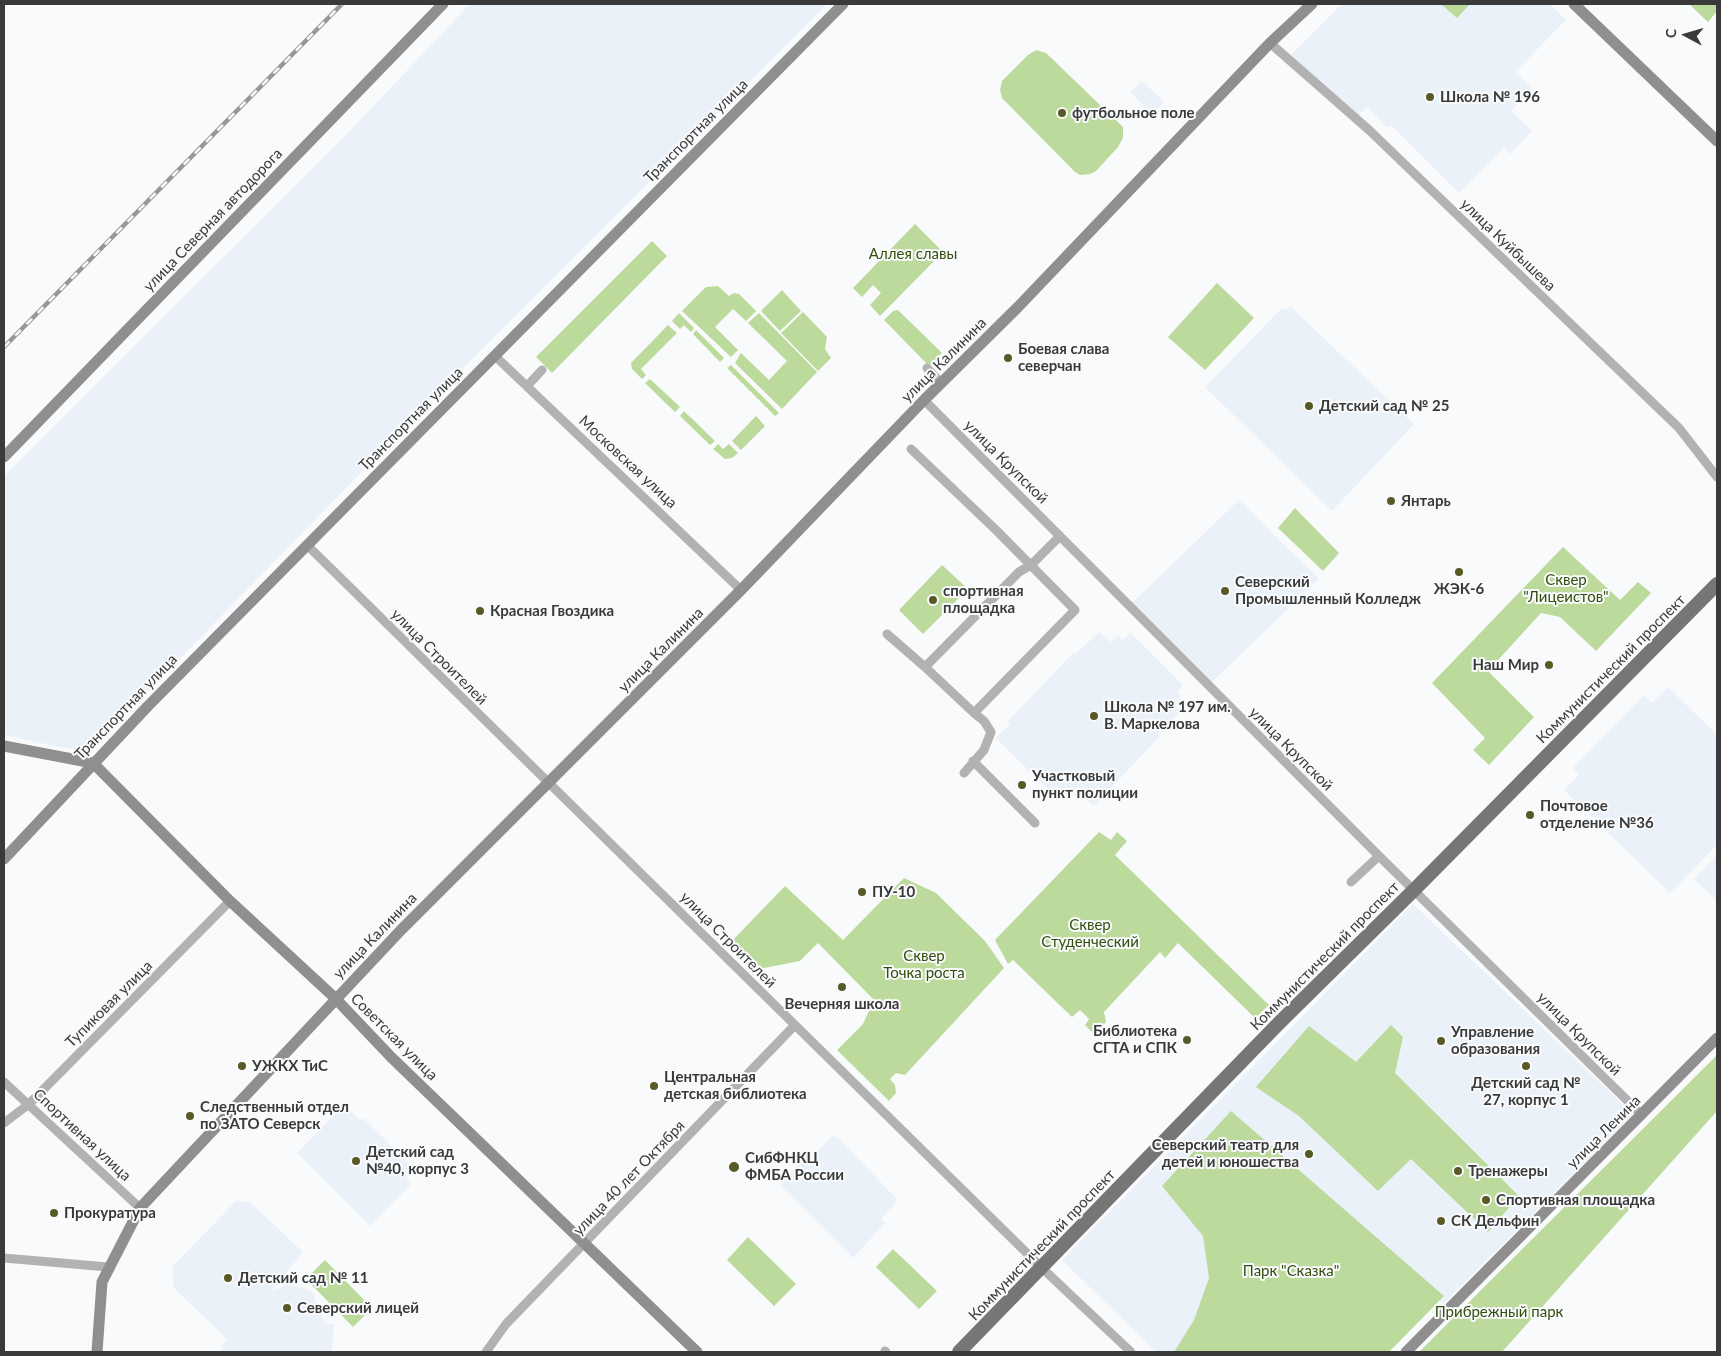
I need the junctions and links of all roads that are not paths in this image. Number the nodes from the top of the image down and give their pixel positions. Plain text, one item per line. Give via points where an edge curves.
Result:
1 (443, 4) edge
2 (843, 4) edge
3 (1312, 4) edge
4 (1574, 4) edge
5 (1270, 43) junction
6 (1717, 141) edge
7 (494, 356) junction
8 (927, 368) dead end
9 (542, 370) dead end
10 (941, 383) junction
11 (527, 386) junction
12 (924, 400) junction
13 (911, 449) dead end
14 (4, 457) edge
15 (1717, 477) edge
16 (1060, 536) junction
17 (308, 546) junction
18 (1031, 565) junction
19 (1717, 584) edge
20 (741, 590) junction
21 (887, 634) dead end
22 (925, 666) junction
23 (974, 713) junction
24 (4, 746) edge
25 (973, 761) junction
26 (93, 763) junction
27 (964, 773) dead end
28 (549, 784) junction
29 (1035, 823) dead end
30 (1379, 856) junction
31 (4, 859) edge
32 (1351, 882) dead end
33 (1414, 890) junction
34 (230, 901) junction
35 (335, 998) junction
36 (795, 1025) junction
37 (1717, 1038) edge
38 (4, 1082) edge
39 (29, 1104) junction
40 (1642, 1115) junction
41 (4, 1123) edge
42 (140, 1208) junction
43 (585, 1244) junction
44 (4, 1258) edge
45 (108, 1268) junction
46 (1042, 1268) junction
47 (97, 1352) edge
48 (486, 1352) edge
49 (697, 1352) edge
50 (959, 1352) edge
51 (1131, 1352) edge
52 (1406, 1352) edge

1 - 14 street, улица Северная автодорога
2 - 7 street, Транспортная улица
3 - 5 street, улица Калинина
4 - 6 street
5 - 10 street, улица Калинина
5 - 15 street, улица Куйбышева via 1369,130 1679,428
7 - 11 street, Московская улица
7 - 17 street, Транспортная улица
8 - 10 street
9 - 11 street
10 - 12 street, улица Калинина
11 - 20 street, Московская улица
12 - 16 street, улица Крупской
12 - 20 street, улица Калинина
13 - 18 street
16 - 18 street
16 - 30 street, улица Крупской
17 - 26 street, Транспортная улица
17 - 28 street, улица Строителей
18 - 22 street via 1019,572
18 - 23 street via 1075,610
19 - 33 main road, Коммунистический проспект
20 - 28 street, улица Калинина
21 - 22 street
22 - 23 street
23 - 25 street via 991,732 989,743
24 - 26 street
25 - 27 street
25 - 29 street
26 - 31 street, Транспортная улица
26 - 34 street, Советская улица
28 - 35 street, улица Калинина
28 - 36 street, улица Строителей
30 - 32 street
30 - 33 street, улица Крупской
33 - 40 street, улица Крупской
33 - 46 main road, Коммунистический проспект via 1279,1023
34 - 35 street, Советская улица
34 - 39 street, Тупиковая улица
35 - 42 street, улица Калинина
35 - 43 street, Советская улица via 391,1057
36 - 43 street, улица 40 лет Октября
36 - 46 street, улица Строителей
37 - 40 street, улица Ленина
38 - 39 street, Спортивная улица
39 - 41 street, Тупиковая улица
39 - 42 street, Спортивная улица
40 - 52 street, улица Ленина
42 - 45 street, улица Калинина
43 - 48 street, улица 40 лет Октября via 506,1324
43 - 49 street, Советская улица
44 - 45 street
45 - 47 street, улица Калинина via 102,1282
46 - 50 main road, Коммунистический проспект
46 - 51 street, улица Строителей

